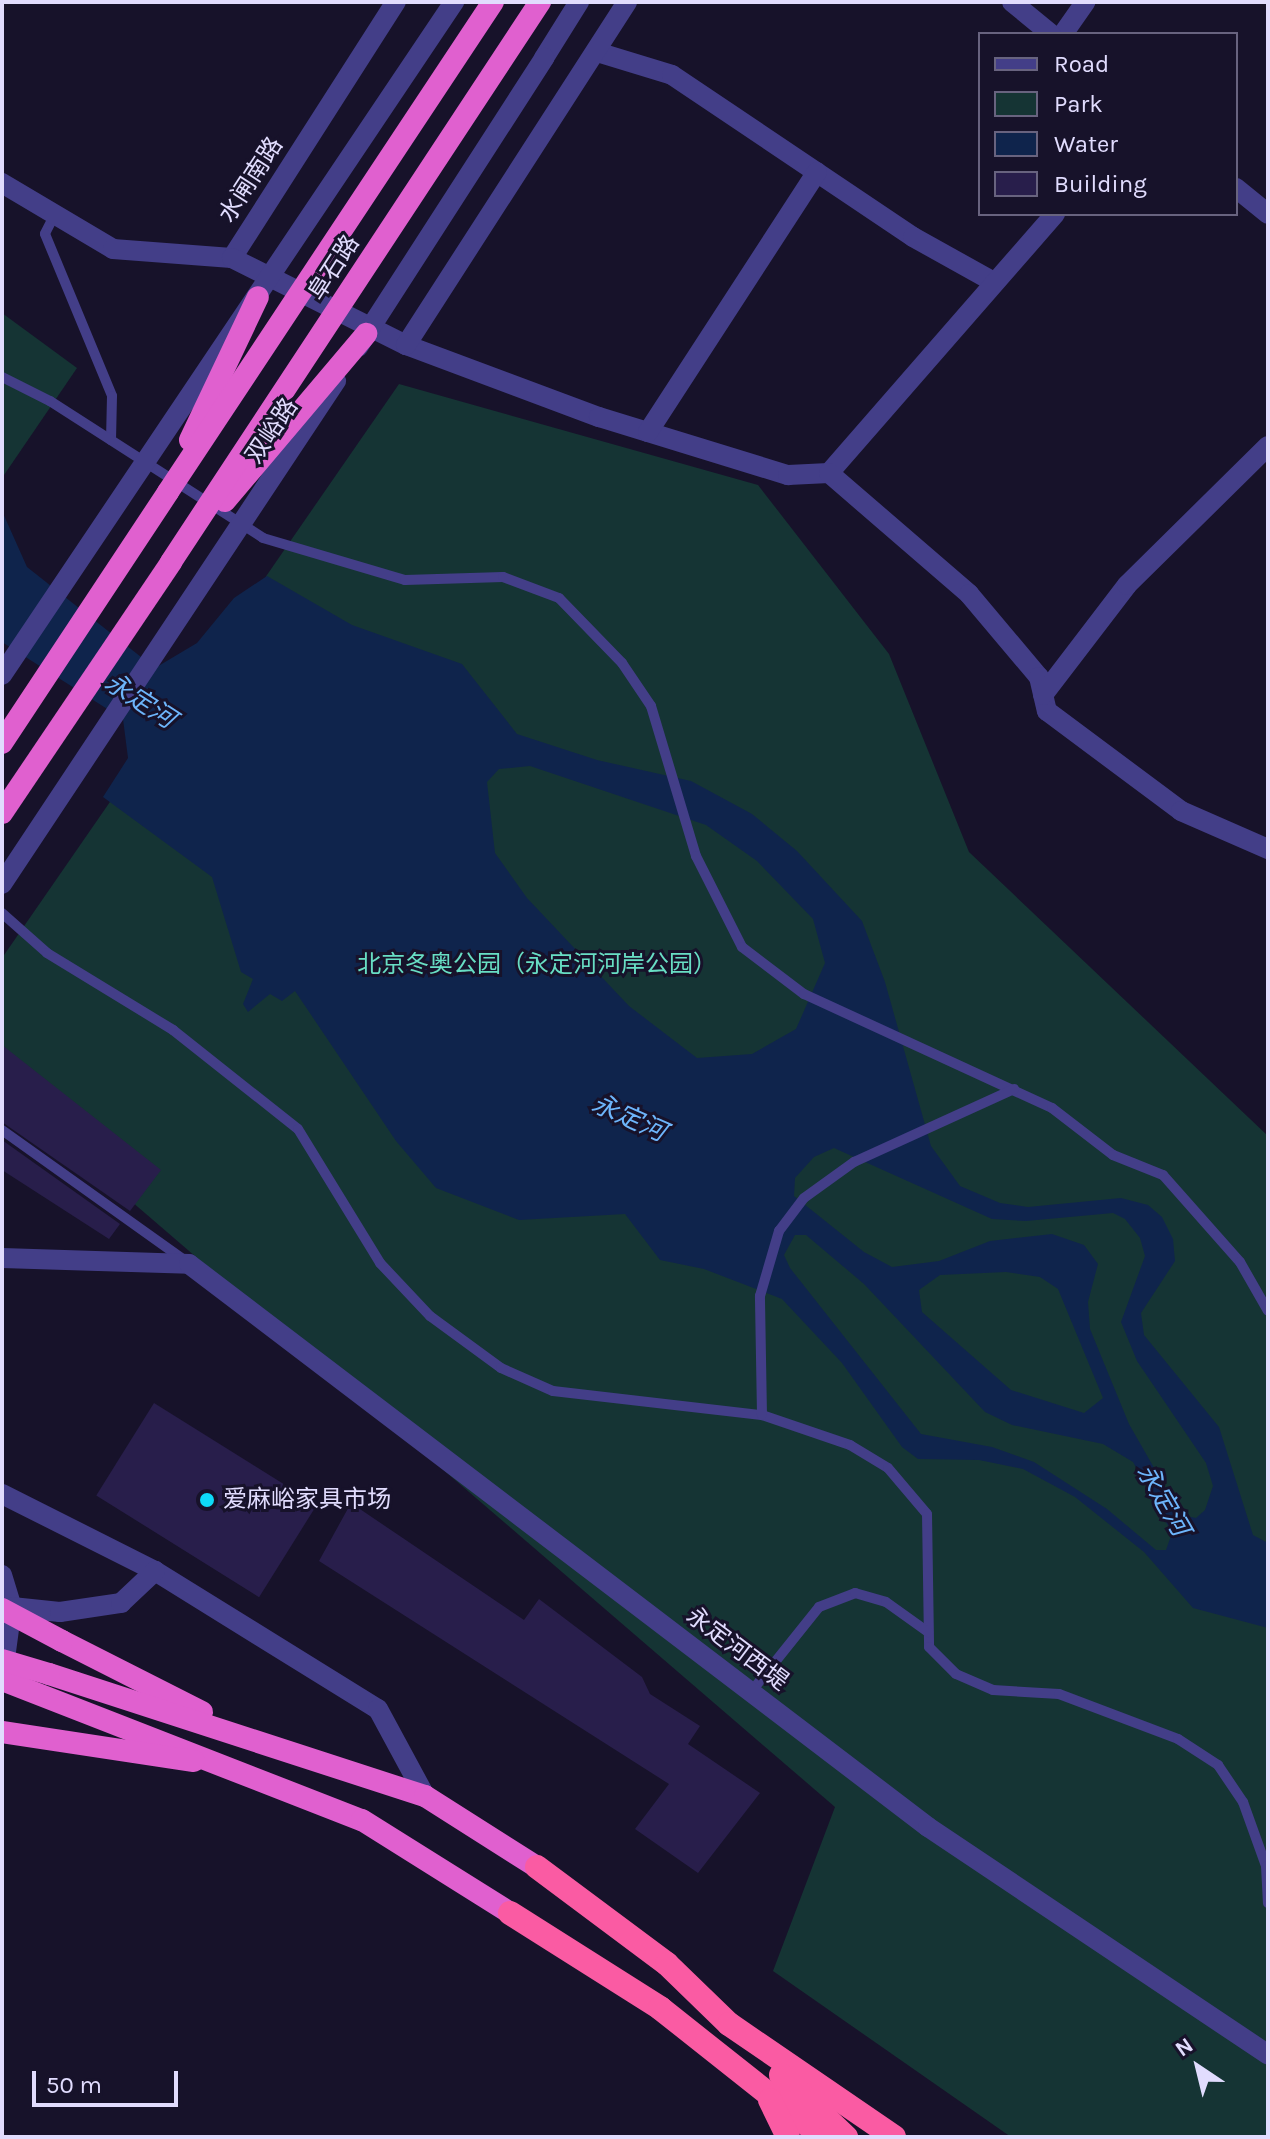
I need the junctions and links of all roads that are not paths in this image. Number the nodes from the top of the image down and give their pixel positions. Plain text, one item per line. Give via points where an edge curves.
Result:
1 (396, 2) edge
2 (454, 2) edge
3 (493, 2) edge
4 (540, 2) edge
5 (579, 2) edge
6 (627, 2) edge
7 (1012, 2) edge
8 (1085, 2) edge
9 (1049, 32) edge
10 (1064, 32) edge
11 (597, 52) junction
12 (817, 172) junction
13 (2, 183) edge
14 (1238, 190) edge
15 (55, 214) junction
16 (1268, 214) edge
17 (1053, 216) edge
18 (232, 258) junction
19 (994, 282) junction
20 (258, 297) junction
21 (366, 334) junction
22 (406, 345) junction
23 (2, 377) edge
24 (648, 432) junction
25 (111, 440) junction
26 (1268, 446) edge
27 (829, 473) junction
28 (168, 492) junction
29 (171, 562) junction
30 (2, 675) edge
31 (1043, 695) junction
32 (2, 743) edge
33 (2, 813) edge
34 (1268, 849) edge
35 (2, 884) edge
36 (2, 913) edge
37 (1014, 1089) junction
38 (2, 1130) edge
39 (2, 1258) edge
40 (189, 1264) junction
41 (1268, 1311) edge
42 (762, 1415) junction
43 (2, 1494) edge
44 (155, 1571) junction
45 (2, 1575) edge
46 (7, 1608) edge
47 (928, 1632) junction
48 (2, 1660) edge
49 (2, 1679) edge
50 (46, 1683) junction
51 (751, 1692) junction
52 (2, 1732) edge
53 (260, 1742) junction
54 (239, 1768) junction
55 (425, 1796) junction
56 (537, 1867) joint
57 (1268, 1903) edge
58 (510, 1913) joint
59 (729, 2024) junction
60 (1268, 2055) edge
61 (765, 2091) junction
62 (788, 2137) edge
63 (823, 2137) edge
64 (846, 2137) edge
65 (894, 2137) edge

1 - 18 street, 水闸南路
2 - 20 street, bridge
3 - 28 highway, 阜石路, bridge
4 - 29 highway, 阜石路, bridge
5 - 21 street, 双峪路, bridge
6 - 11 street
7 - 9 street
8 - 10 street
11 - 12 street via 672,75
11 - 22 street
12 - 19 street via 913,237
12 - 24 street
13 - 15 street, 水闸南路
14 - 16 street
15 - 18 street, 水闸南路 via 113,249 204,260
15 - 25 lane via 45,234 112,396
17 - 19 street
18 - 22 street
19 - 27 street
20 - 28 highway, bridge
20 - 30 street, bridge
21 - 29 highway, bridge
21 - 35 street, 双峪路, bridge
22 - 24 street
23 - 25 lane
24 - 27 street via 788,475
25 - 37 lane via 263,538 405,580 503,577 559,598 589,624 651,706 696,856 742,947 804,994
26 - 31 street via 1127,585
27 - 31 street via 969,594 1039,677
28 - 32 highway
29 - 33 highway
31 - 34 street via 1047,711 1181,811
36 - 42 lane via 47,953 173,1030 298,1129 380,1263 430,1316 501,1368 553,1391
37 - 41 lane via 1052,1108 1113,1155 1163,1175 1240,1262
37 - 42 lane via 854,1162 804,1198 779,1231 760,1296
38 - 40 lane
39 - 40 street
40 - 51 street, 永定河西堤
42 - 47 lane via 850,1445 888,1468 915,1495 927,1514
43 - 44 street
44 - 46 street via 121,1603 60,1612
44 - 55 street via 378,1709
45 - 46 street
46 - 49 street
46 - 53 highway, bridge
47 - 51 lane via 886,1602 855,1593 819,1607
47 - 57 lane via 929,1647 956,1674 993,1690 1059,1694 1178,1739 1218,1765 1243,1802 1266,1866
48 - 50 highway, bridge
49 - 50 highway
50 - 53 highway
50 - 54 highway
51 - 60 street, 永定河西堤 via 928,1827
52 - 54 highway
53 - 55 highway
54 - 58 highway via 362,1820
55 - 56 highway
56 - 59 highway via 667,1964
58 - 61 highway via 660,2008
59 - 64 highway
59 - 65 highway
61 - 62 highway
61 - 63 highway

